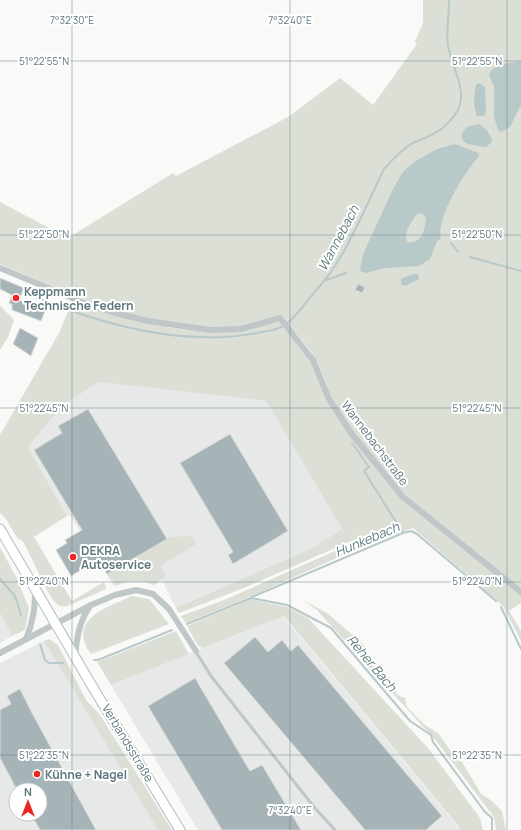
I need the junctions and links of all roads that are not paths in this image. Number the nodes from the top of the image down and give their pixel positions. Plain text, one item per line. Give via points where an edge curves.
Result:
1 (0, 268) edge
2 (0, 529) edge
3 (35, 589) junction
4 (521, 592) edge
5 (91, 605) junction
6 (55, 624) junction
7 (26, 639) junction
8 (196, 651) joint
9 (0, 654) edge
10 (75, 657) junction
11 (180, 830) edge
12 (335, 830) edge

1 - 4 street, Wannebachstraße via 82,302 148,321 210,330 241,329 280,318 313,360 332,406 403,497
2 - 3 main road, Verbandsstraße
3 - 6 main road, Verbandsstraße
3 - 7 street via 33,623
5 - 6 street
5 - 8 street via 126,591 136,590 153,594 169,609
5 - 10 street via 84,614 77,634
6 - 7 street
6 - 10 main road, Verbandsstraße
7 - 9 street
8 - 12 lane via 211,676 314,808
10 - 11 main road, Verbandsstraße

